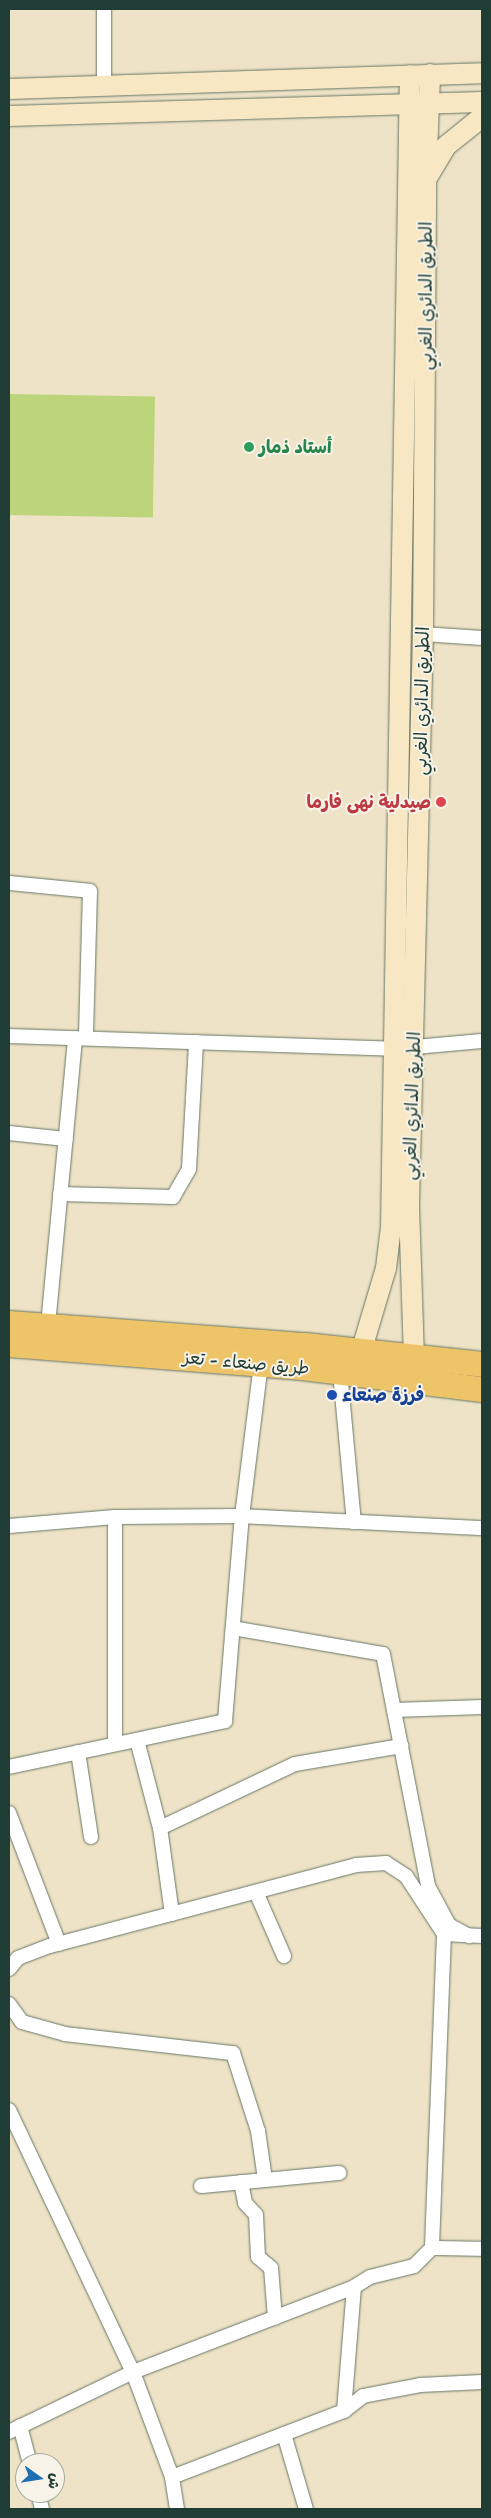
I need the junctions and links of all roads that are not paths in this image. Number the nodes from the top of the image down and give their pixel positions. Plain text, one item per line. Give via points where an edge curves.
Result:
1 (104, 9) edge
2 (482, 73) edge
3 (430, 74) junction
4 (410, 75) junction
5 (104, 86) junction
6 (9, 89) edge
7 (482, 102) edge
8 (419, 106) junction
9 (9, 116) edge
10 (482, 117) edge
11 (426, 180) junction
12 (423, 634) junction
13 (482, 638) edge
14 (9, 883) edge
15 (9, 1036) edge
16 (80, 1038) junction
17 (196, 1042) junction
18 (482, 1042) edge
19 (393, 1048) junction
20 (414, 1048) junction
21 (9, 1133) edge
22 (66, 1139) junction
23 (60, 1194) junction
24 (9, 1323) edge
25 (48, 1325) junction
26 (9, 1344) edge
27 (361, 1352) junction
28 (304, 1356) junction
29 (414, 1358) junction
30 (261, 1363) junction
31 (482, 1364) edge
32 (340, 1372) junction
33 (482, 1389) edge
34 (242, 1516) junction
35 (115, 1517) junction
36 (354, 1522) junction
37 (9, 1526) edge
38 (482, 1528) edge
39 (233, 1628) junction
40 (482, 1707) edge
41 (394, 1710) junction
42 (137, 1740) junction
43 (115, 1744) junction
44 (402, 1746) junction
45 (78, 1752) junction
46 (9, 1767) edge
47 (9, 1813) edge
48 (160, 1828) junction
49 (91, 1837) dead end
50 (256, 1892) junction
51 (172, 1914) junction
52 (444, 1934) junction
53 (475, 1936) edge
54 (59, 1944) junction
55 (284, 1956) dead end
56 (9, 1969) edge
57 (9, 2004) edge
58 (9, 2110) edge
59 (339, 2173) dead end
60 (265, 2179) junction
61 (241, 2182) junction
62 (201, 2186) dead end
63 (432, 2248) junction
64 (482, 2249) edge
65 (354, 2287) junction
66 (274, 2318) junction
67 (134, 2372) junction
68 (482, 2382) edge
69 (344, 2410) junction
70 (14, 2429) edge
71 (284, 2434) junction
72 (25, 2453) edge
73 (172, 2477) junction
74 (177, 2509) edge
75 (306, 2509) edge

1 - 5 street
2 - 3 main road
3 - 4 main road
3 - 8 main road, الطريق الدائري الغربي
4 - 5 main road
4 - 8 main road, الطريق الدائري الغربي
5 - 6 main road
7 - 8 main road
8 - 9 main road
8 - 11 main road, الطريق الدائري الغربي
8 - 19 main road, الطريق الدائري الغربي
10 - 11 main road via 446,146
11 - 12 main road, الطريق الدائري الغربي
12 - 13 street
12 - 20 main road, الطريق الدائري الغربي
14 - 16 street via 90,891
15 - 16 street
16 - 17 street
16 - 22 street
17 - 19 street
17 - 23 street via 189,1169 173,1197
18 - 20 street
19 - 20 street
19 - 27 main road, الطريق الدائري الغربي via 391,1229 386,1268
20 - 29 main road, الطريق الدائري الغربي via 409,1205
21 - 22 street
22 - 23 street
23 - 25 street
24 - 25 highway, طريق صنعاء - تعز
25 - 28 highway, طريق صنعاء - تعز
26 - 30 highway, طريق صنعاء - تعز
27 - 28 highway, طريق صنعاء - تعز
27 - 29 highway, طريق صنعاء - تعز
28 - 30 highway, طريق صنعاء - تعز
28 - 32 highway, طريق صنعاء - تعز
29 - 31 highway, طريق صنعاء - تعز
30 - 34 street
32 - 33 highway, طريق صنعاء - تعز
32 - 36 street
34 - 35 street
34 - 36 street
34 - 39 street
35 - 37 street
35 - 43 street
36 - 38 street
39 - 41 street via 384,1654
39 - 42 street via 225,1721
40 - 41 street
41 - 44 street
42 - 43 street
42 - 48 street
43 - 45 street
44 - 48 street via 295,1764
44 - 53 street via 428,1886 449,1925
45 - 46 street
45 - 49 street
47 - 54 street
48 - 51 street
50 - 51 street
50 - 52 street via 356,1865 386,1863 406,1876
50 - 55 street
51 - 54 street
52 - 53 street
52 - 63 street
54 - 56 street via 18,1958
57 - 60 street via 22,2022 65,2034 233,2052 258,2130
58 - 67 street
59 - 60 street
60 - 61 street
61 - 62 street
61 - 66 street via 245,2203 256,2215 258,2257 271,2268
63 - 64 street
63 - 65 street via 414,2266 370,2277
65 - 66 street
65 - 69 street
66 - 67 street
67 - 70 street
67 - 73 street
68 - 69 street via 420,2385 363,2396
69 - 71 street
70 - 72 street
71 - 73 street
71 - 75 street
73 - 74 street

